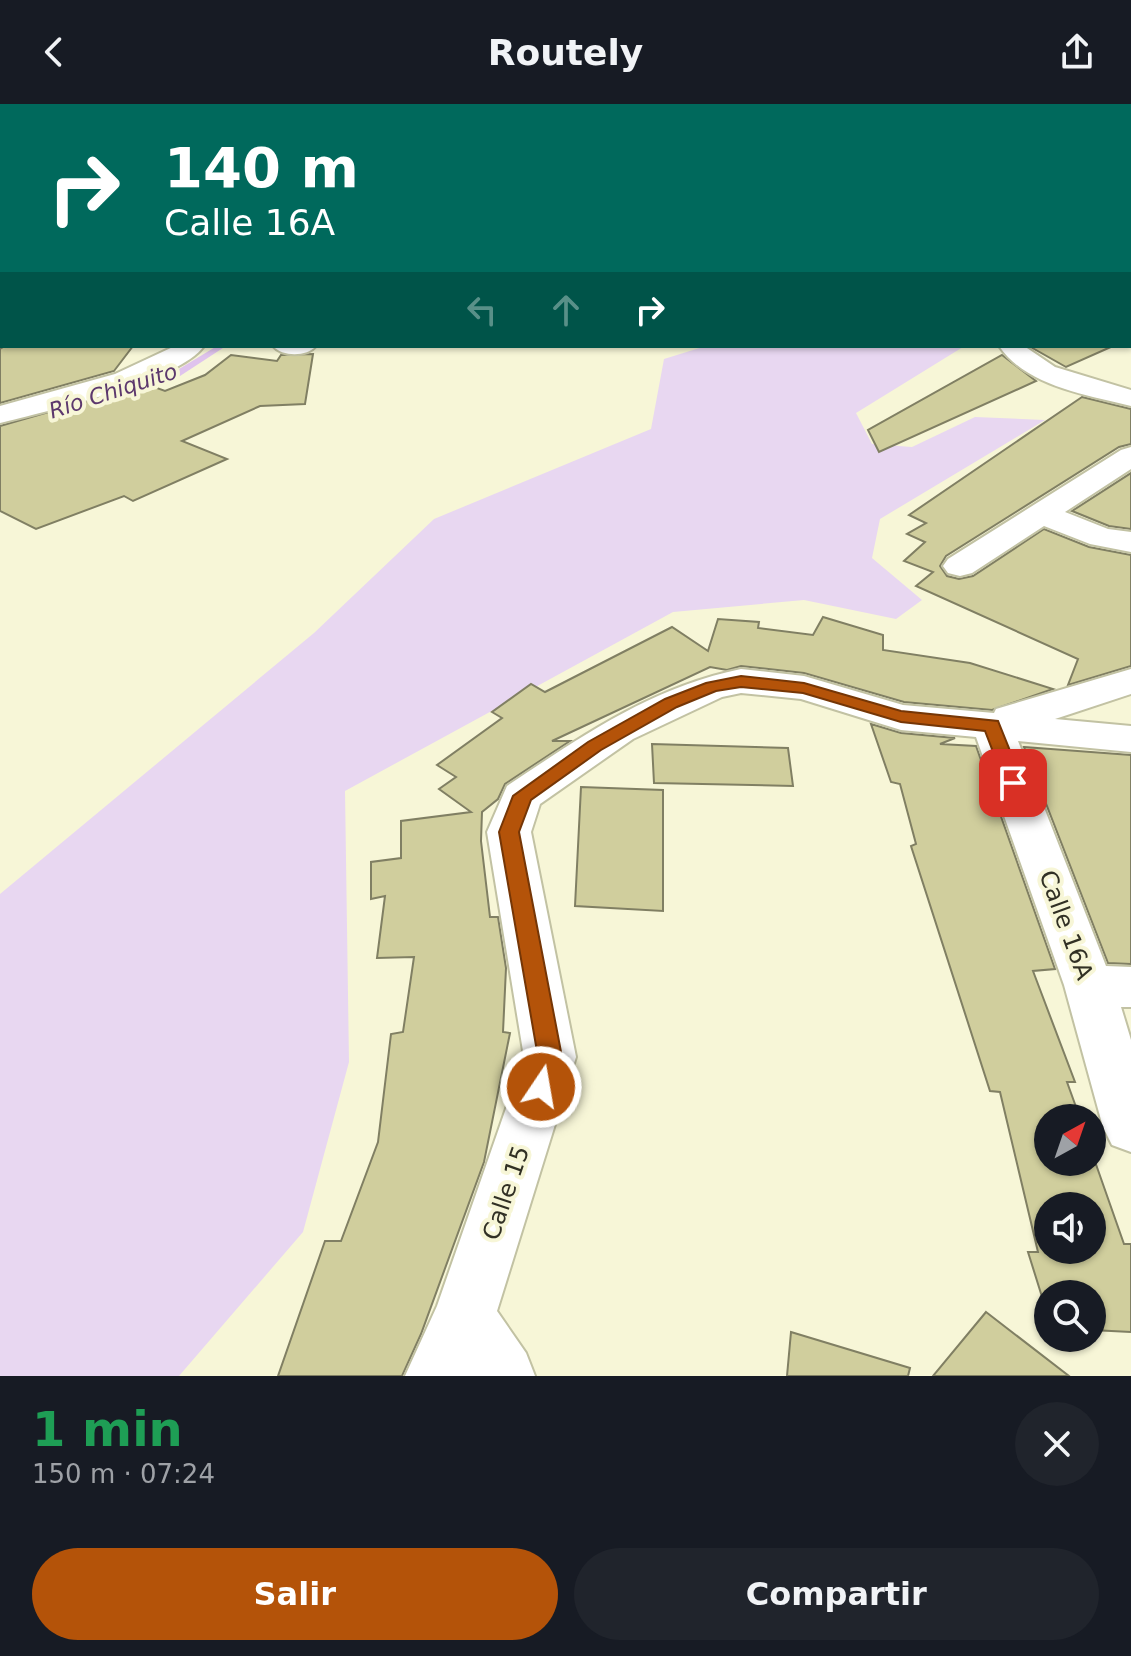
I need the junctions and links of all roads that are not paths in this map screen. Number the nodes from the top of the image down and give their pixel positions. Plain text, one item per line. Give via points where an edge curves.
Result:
1 (189, 348) edge
2 (1009, 348) edge
3 (1131, 398) edge
4 (0, 415) edge
5 (1131, 456) edge
6 (1040, 513) junction
7 (1131, 542) edge
8 (960, 566) dead end
9 (1131, 681) edge
10 (992, 726) junction
11 (1131, 739) edge
12 (1110, 986) edge
13 (1131, 1127) edge
14 (464, 1317) junction
15 (437, 1376) edge
16 (503, 1376) edge

1 - 4 street via 144,372
2 - 3 street via 1055,375
5 - 6 street
6 - 7 street via 1101,537
6 - 8 street
9 - 10 street
10 - 11 street, Calle 15
10 - 12 street, Calle 16A
10 - 14 street, Calle 15 via 901,717 804,688 741,681 658,710 522,796 509,832 550,1057
12 - 13 street, Calle 16A
14 - 15 street, Calle 15
14 - 16 street

